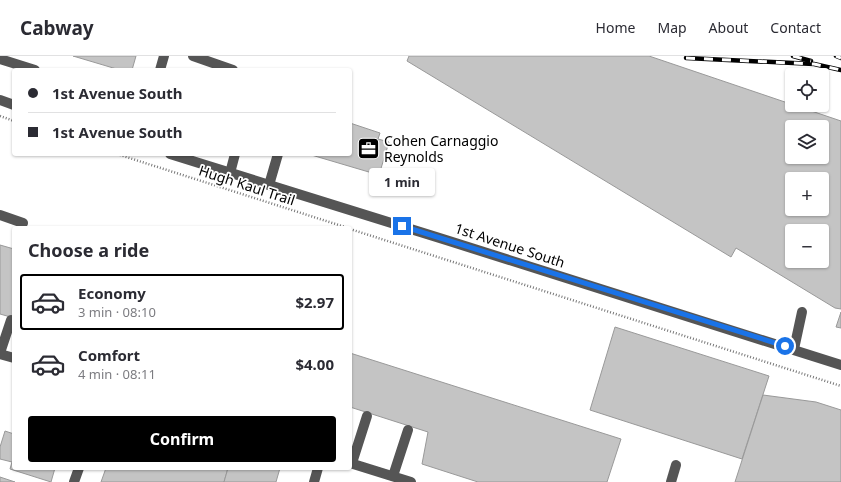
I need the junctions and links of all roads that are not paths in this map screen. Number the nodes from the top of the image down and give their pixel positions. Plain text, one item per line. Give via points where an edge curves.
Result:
1 (164, 56) edge
2 (193, 56) edge
3 (0, 59) edge
4 (29, 68) edge
5 (161, 68) edge
6 (227, 68) edge
7 (0, 100) edge
8 (12, 104) edge
9 (176, 156) edge
10 (234, 156) edge
11 (277, 156) edge
12 (230, 173) junction
13 (269, 185) junction
14 (0, 215) edge
15 (23, 223) dead end
16 (802, 312) dead end
17 (12, 320) edge
18 (794, 349) junction
19 (0, 353) edge
20 (12, 357) edge
21 (841, 365) edge
22 (367, 416) dead end
23 (408, 430) dead end
24 (352, 460) edge
25 (352, 463) edge
26 (676, 465) dead end
27 (78, 470) edge
28 (317, 470) edge
29 (393, 476) junction
30 (380, 477) edge
31 (74, 482) edge
32 (314, 482) edge
33 (411, 482) edge
34 (670, 482) edge

1 - 5 street
2 - 6 street
3 - 4 street
7 - 8 street
9 - 12 street, 1st Avenue South
10 - 12 street
11 - 13 street
12 - 13 street, 1st Avenue South
13 - 18 street, 1st Avenue South
14 - 15 street
16 - 18 street
17 - 19 street
18 - 21 street, 1st Avenue South
19 - 20 street
22 - 24 street
23 - 29 street
25 - 30 street
26 - 34 street
27 - 31 street
28 - 32 street
29 - 30 street
29 - 33 street

